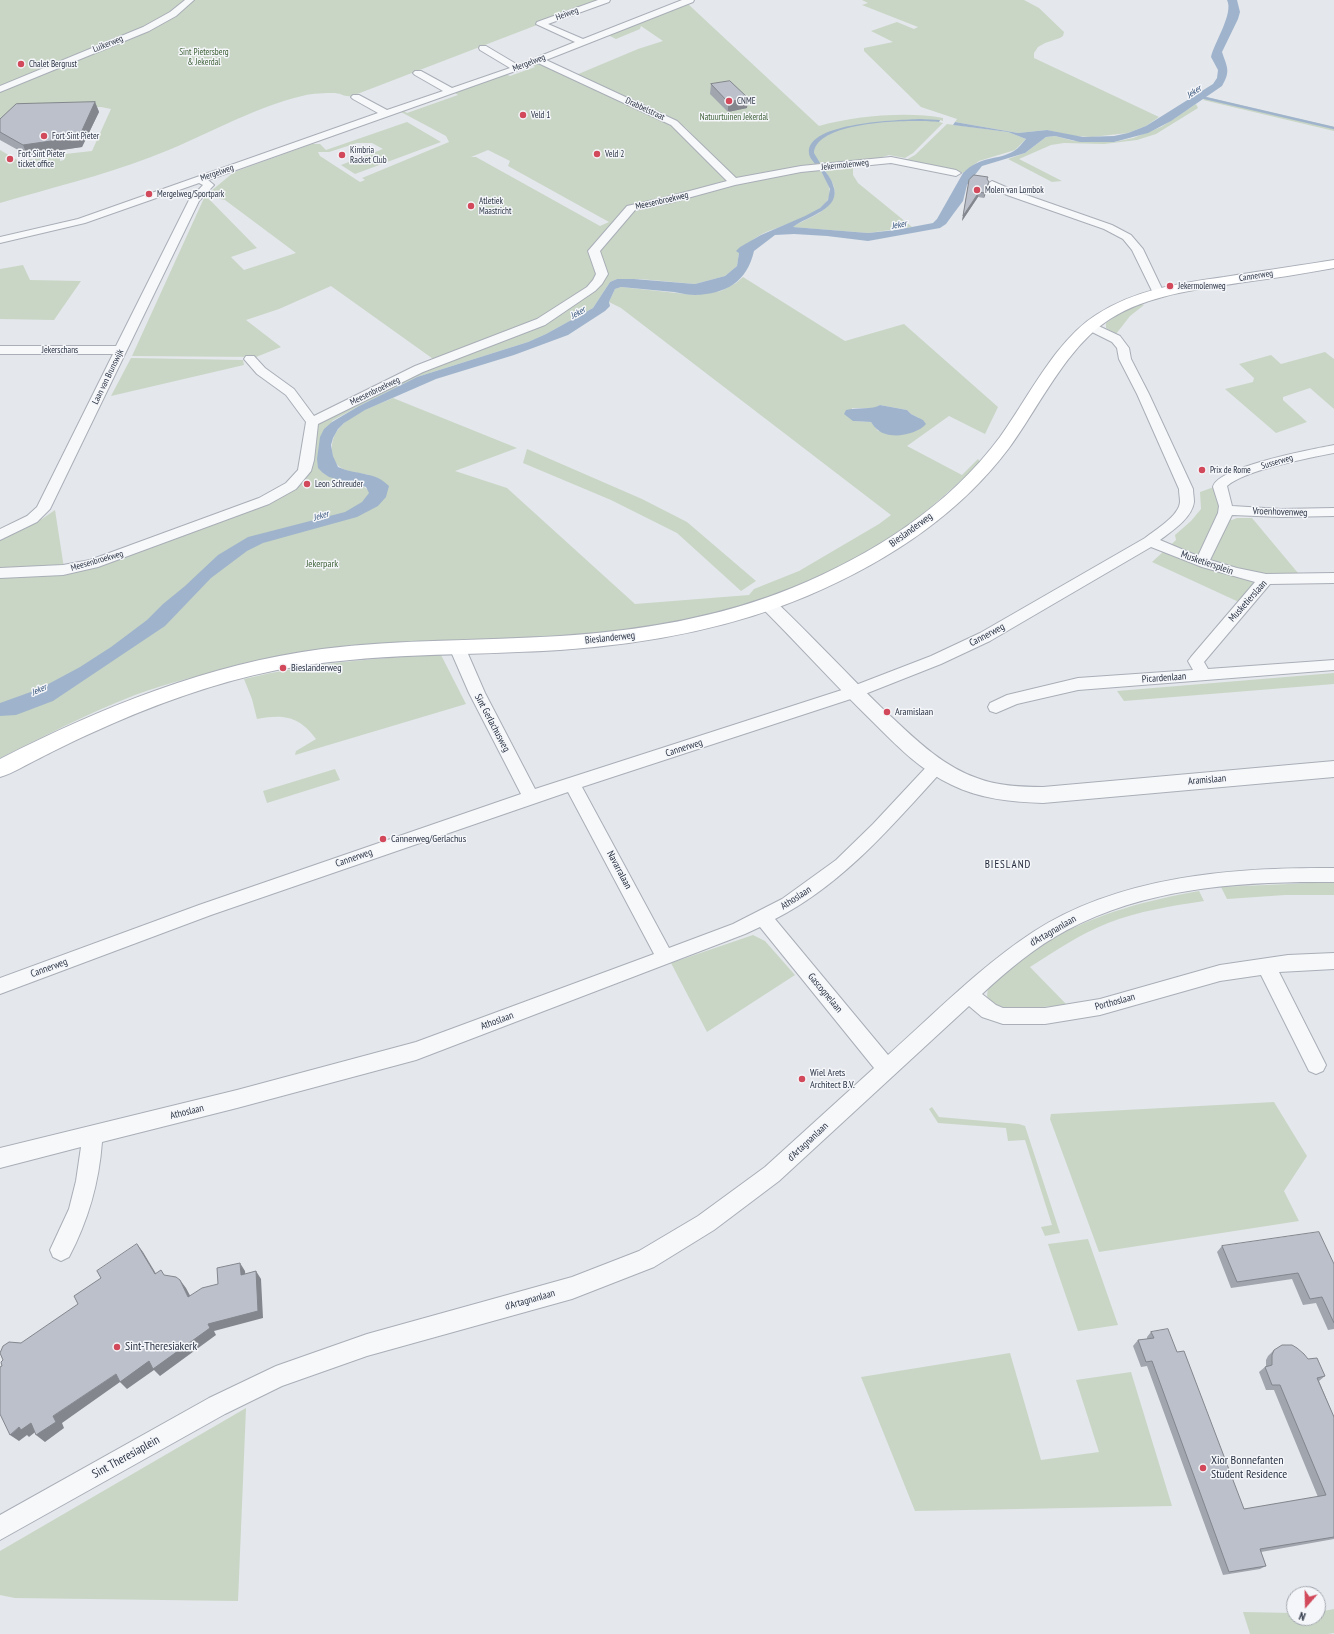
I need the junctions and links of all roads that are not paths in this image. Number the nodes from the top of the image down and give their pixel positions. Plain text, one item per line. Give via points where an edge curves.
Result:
1 (190, 0) edge
2 (606, 0) edge
3 (690, 0) edge
4 (583, 42) junction
5 (483, 48) dead end
6 (539, 60) junction
7 (517, 68) junction
8 (418, 73) dead end
9 (0, 90) edge
10 (451, 91) junction
11 (356, 97) dead end
12 (386, 114) junction
13 (232, 168) junction
14 (956, 173) dead end
15 (200, 179) junction
16 (734, 182) junction
17 (992, 184) dead end
18 (209, 185) junction
19 (168, 189) junction
20 (194, 200) junction
21 (0, 240) edge
22 (1334, 264) edge
23 (1158, 293) junction
24 (1085, 330) junction
25 (0, 350) edge
26 (121, 350) junction
27 (250, 359) dead end
28 (312, 422) junction
29 (1334, 448) edge
30 (1226, 510) junction
31 (1334, 512) edge
32 (0, 535) edge
33 (1150, 541) junction
34 (1202, 562) junction
35 (0, 573) edge
36 (1334, 578) edge
37 (1266, 579) junction
38 (768, 604) junction
39 (457, 647) junction
40 (1334, 665) edge
41 (1204, 675) junction
42 (854, 692) junction
43 (996, 707) dead end
44 (936, 767) junction
45 (0, 769) edge
46 (1334, 769) edge
47 (572, 784) junction
48 (531, 797) junction
49 (1334, 875) edge
50 (763, 918) junction
51 (665, 957) junction
52 (1334, 961) edge
53 (1266, 966) junction
54 (0, 986) edge
55 (968, 994) junction
56 (1316, 1065) dead end
57 (887, 1069) junction
58 (92, 1136) junction
59 (0, 1158) edge
60 (60, 1250) dead end
61 (253, 1387) joint
62 (0, 1528) edge

1 - 9 street, Luikerweg via 173,14 146,29
2 - 4 street, Heiweg via 540,24
3 - 4 street, Mergelweg
4 - 6 street, Mergelweg
5 - 7 street
6 - 7 street, Mergelweg
6 - 16 street, Drabbelstraat via 674,123
7 - 10 street, Mergelweg
8 - 10 street
10 - 12 street, Mergelweg
11 - 12 street
12 - 13 street, Mergelweg
13 - 15 street, Mergelweg
13 - 18 street, Laan van Brunswijk
14 - 16 street, Jekermolenweg via 888,160 801,169
15 - 18 street
15 - 19 street, Mergelweg
16 - 28 street, Meesenbroekweg via 631,208 594,251 602,272 598,282 550,317 531,327 414,371
17 - 23 street via 1108,226 1127,237 1138,249
18 - 20 street, Laan van Brunswijk
19 - 20 street
19 - 21 street, Mergelweg via 70,224
20 - 26 street, Laan van Brunswijk
22 - 23 main road, Cannerweg
23 - 24 main road, Cannerweg via 1126,304 1103,316
24 - 33 street, Cannerweg via 1110,345 1125,359 1176,465 1187,494 1186,507 1182,513
24 - 38 main road, Bieslanderweg via 993,457 958,494 927,520 874,555 821,582
25 - 26 street, Jekerschans
26 - 32 street, Laan van Brunswijk via 43,509 29,521
27 - 28 street via 261,371 290,392
28 - 35 street, Meesenbroekweg via 304,471 290,486 269,499 93,564 63,570
29 - 30 street, Susserweg via 1266,465 1222,483 1220,487
30 - 31 street, Vroenhovenweg
30 - 34 street
33 - 34 street, Musketiersplein
33 - 42 street, Cannerweg via 985,637 936,660
34 - 37 street, Musketiersplein
36 - 37 street, Musketierslaan
37 - 41 street, Musketierslaan via 1196,661
38 - 39 main road, Bieslanderweg via 702,624 621,637 589,641
38 - 42 street, Aramislaan
39 - 45 main road, Bieslanderweg via 355,652 286,661 234,673 156,697 104,717
39 - 48 street, Sint Gerlachusweg
40 - 41 street, Picardenlaan
41 - 43 street, Picardenlaan via 1078,684 1013,699
42 - 44 street, Aramislaan via 914,750
42 - 47 street, Cannerweg
44 - 46 street, Aramislaan via 986,789 1032,795
44 - 50 street, Athoslaan via 880,829 842,865 800,896
47 - 48 street, Cannerweg
47 - 51 street, Navarralaan
48 - 54 street, Cannerweg via 205,910
49 - 55 street, d'Artagnanlaan via 1288,875 1204,882 1140,895 1102,907 1068,921 1034,942 996,969
50 - 51 street, Athoslaan
50 - 57 street, Gascognelaan
51 - 58 street, Athoslaan via 416,1051
52 - 53 street, Porthoslaan
53 - 55 street, Porthoslaan via 1199,978 1100,1007 1045,1016 1003,1016 989,1011
53 - 56 street
55 - 57 street, d'Artagnanlaan
57 - 61 street, d'Artagnanlaan via 772,1174 706,1223 646,1258 572,1288 367,1345
58 - 59 street, Athoslaan
58 - 60 street via 86,1190 74,1225
61 - 62 street, Sint Theresiaplein

